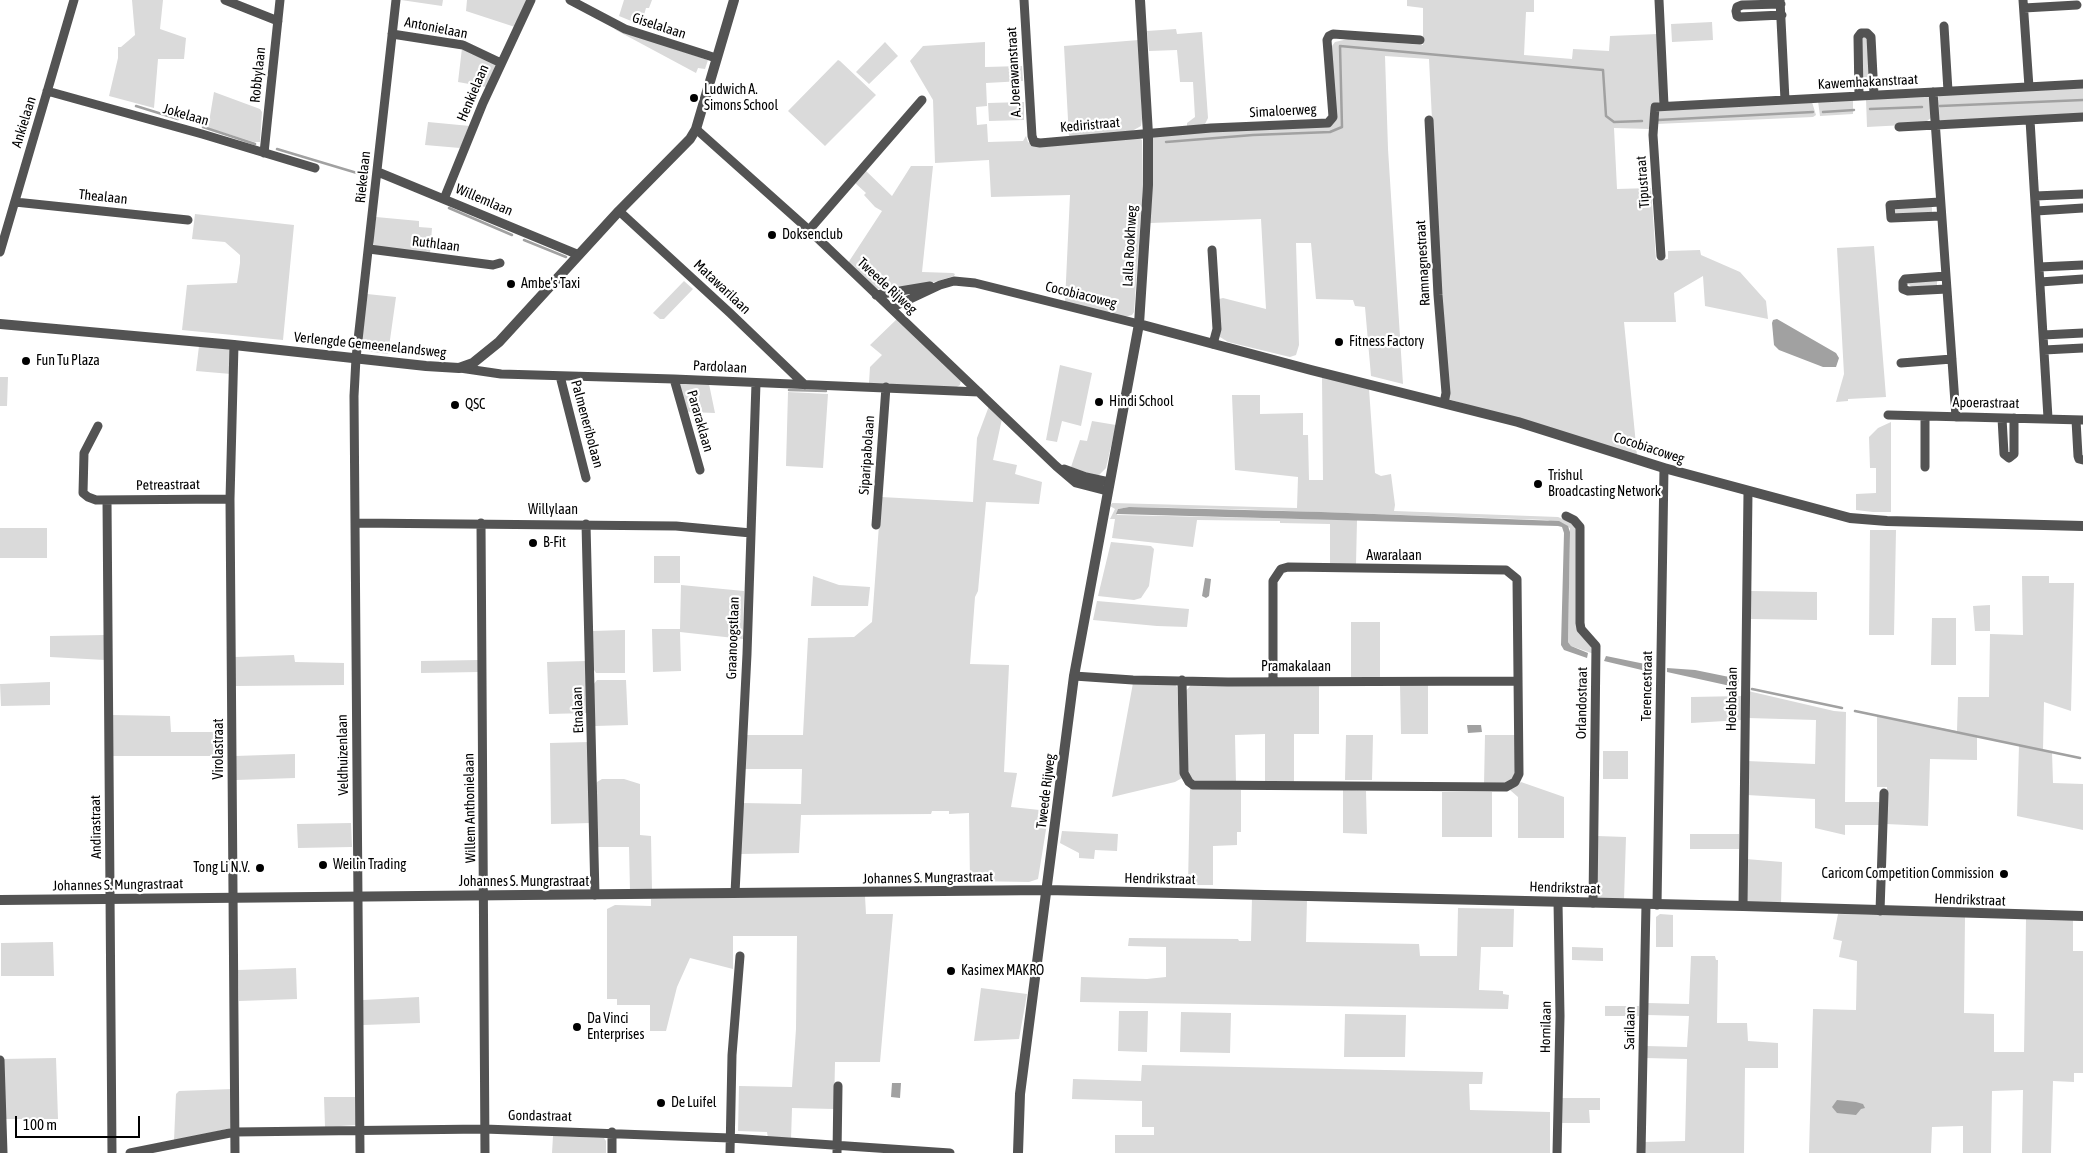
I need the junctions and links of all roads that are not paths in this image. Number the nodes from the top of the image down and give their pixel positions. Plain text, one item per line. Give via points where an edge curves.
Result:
1 (74, 0) edge
2 (225, 0) edge
3 (280, 0) edge
4 (396, 0) edge
5 (531, 0) edge
6 (570, 0) edge
7 (734, 0) edge
8 (1024, 0) edge
9 (1140, 0) edge
10 (1659, 0) edge
11 (1781, 2) edge
12 (2023, 4) edge
13 (2077, 5) dead end
14 (1782, 15) junction
15 (278, 21) junction
16 (1944, 26) dead end
17 (392, 34) junction
18 (1420, 40) dead end
19 (716, 58) junction
20 (501, 63) junction
21 (2083, 84) edge
22 (2029, 87) junction
23 (48, 91) junction
24 (1948, 91) junction
25 (1933, 92) junction
26 (1874, 95) junction
27 (1859, 96) junction
28 (922, 100) dead end
29 (1785, 100) junction
30 (1659, 106) junction
31 (2083, 117) edge
32 (1429, 120) dead end
33 (2030, 120) junction
34 (1935, 125) junction
35 (1899, 127) dead end
36 (696, 129) junction
37 (1148, 134) junction
38 (1034, 142) joint
39 (264, 153) junction
40 (315, 168) dead end
41 (378, 172) junction
42 (2083, 194) edge
43 (2035, 196) junction
44 (444, 199) junction
45 (15, 202) junction
46 (1940, 202) junction
47 (2083, 208) edge
48 (619, 211) junction
49 (2036, 211) junction
50 (1941, 216) junction
51 (188, 220) dead end
52 (809, 230) junction
53 (369, 250) junction
54 (1212, 250) dead end
55 (0, 252) edge
56 (579, 255) junction
57 (1661, 256) dead end
58 (500, 263) dead end
59 (2083, 265) edge
60 (2039, 267) junction
61 (1946, 276) junction
62 (2083, 279) edge
63 (2040, 282) junction
64 (940, 285) junction
65 (1947, 289) junction
66 (876, 295) junction
67 (891, 308) junction
68 (0, 324) edge
69 (1139, 324) junction
70 (2083, 333) edge
71 (2043, 336) junction
72 (1214, 344) junction
73 (234, 345) junction
74 (2083, 348) edge
75 (2044, 350) junction
76 (356, 358) junction
77 (1952, 360) junction
78 (1901, 363) dead end
79 (459, 368) junction
80 (560, 376) junction
81 (674, 379) junction
82 (756, 383) junction
83 (805, 385) junction
84 (886, 387) junction
85 (979, 392) junction
86 (1444, 403) junction
87 (1888, 415) dead end
88 (1925, 416) junction
89 (1956, 417) junction
90 (2002, 418) junction
91 (2014, 418) junction
92 (2048, 418) junction
93 (2080, 420) edge
94 (98, 426) dead end
95 (2083, 460) edge
96 (1925, 466) dead end
97 (1664, 468) junction
98 (700, 470) dead end
99 (586, 478) dead end
100 (1108, 487) junction
101 (1748, 492) junction
102 (230, 498) junction
103 (107, 500) junction
104 (1566, 516) dead end
105 (355, 523) junction
106 (481, 523) junction
107 (586, 524) junction
108 (876, 525) dead end
109 (2083, 526) edge
110 (750, 533) junction
111 (1074, 676) junction
112 (1182, 680) junction
113 (1273, 680) junction
114 (1517, 681) junction
115 (1884, 793) dead end
116 (1047, 890) junction
117 (735, 894) junction
118 (484, 895) junction
119 (596, 895) junction
120 (359, 896) junction
121 (234, 897) junction
122 (110, 898) junction
123 (0, 900) edge
124 (1558, 902) junction
125 (1593, 903) junction
126 (1652, 905) junction
127 (1743, 906) junction
128 (1880, 911) junction
129 (2083, 916) edge
130 (740, 956) dead end
131 (0, 1060) edge
132 (838, 1086) dead end
133 (484, 1129) junction
134 (360, 1130) junction
135 (235, 1132) junction
136 (612, 1132) junction
137 (730, 1138) junction
138 (837, 1150) edge
139 (929, 1152) edge
140 (3, 1153) edge
141 (112, 1153) edge
142 (130, 1153) edge
143 (235, 1153) edge
144 (360, 1153) edge
145 (485, 1153) edge
146 (612, 1153) edge
147 (730, 1153) edge
148 (950, 1153) edge
149 (1018, 1153) edge
150 (1557, 1153) edge
151 (1641, 1153) edge

1 - 23 street, Ankielaan
2 - 15 street
3 - 15 street, Robbylaan
4 - 17 street, Riekelaan
5 - 20 street, Henkielaan
6 - 19 street, Giselalaan via 625,29
7 - 19 street
8 - 38 street, A. Joerawanstraat
9 - 37 street, Lalla Rookhweg
10 - 30 street, Tipustraat
11 - 14 street
11 - 14 street via 1742,4 1736,7 1736,12 1739,17
12 - 13 street
12 - 22 street
14 - 29 street
15 - 39 street, Robbylaan
16 - 24 street
17 - 20 street, Antonielaan via 463,46
17 - 41 street, Riekelaan
18 - 37 street, Simaloerweg via 1329,36 1333,117 1328,123
19 - 36 street
20 - 44 street, Henkielaan
21 - 22 street, Kawemhakanstraat
22 - 24 street, Kawemhakanstraat
23 - 39 street, Jokelaan
23 - 45 street, Ankielaan
24 - 25 street, Kawemhakanstraat
25 - 26 street, Kawemhakanstraat
25 - 34 street
26 - 27 street, Kawemhakanstraat
26 - 27 street via 1871,37 1861,33 1858,37
27 - 29 street, Kawemhakanstraat
28 - 52 street
29 - 30 street, Kawemhakanstraat
30 - 57 street, Tipustraat via 1653,135
31 - 33 street
32 - 86 street, Ramnagnestraat via 1446,385
33 - 34 street
33 - 43 street
34 - 35 street
34 - 46 street
36 - 48 street, Verlengde Gemeenelandsweg
36 - 52 street, Tweede Rijweg
37 - 38 street, Kediristraat
37 - 69 street, Lalla Rookhweg
39 - 40 street, Jokelaan
41 - 44 street, Willemlaan
41 - 53 street, Riekelaan
42 - 43 street
43 - 49 street
44 - 56 street, Willemlaan
45 - 51 street, Thealaan
45 - 55 street, Ankielaan
46 - 50 street
46 - 50 street via 1890,205 1891,218
47 - 49 street
48 - 56 street, Verlengde Gemeenelandsweg
48 - 83 street, Matawarilaan
49 - 60 street
50 - 61 street
52 - 66 street, Tweede Rijweg
53 - 58 street, Ruthlaan via 493,265
53 - 76 street, Riekelaan
54 - 72 street via 1217,329
56 - 79 street, Verlengde Gemeenelandsweg via 499,342 484,356
59 - 60 street
60 - 63 street
61 - 65 street
61 - 65 street via 1905,279 1903,289
62 - 63 street
63 - 71 street
64 - 66 street, Cocobiacoweg
64 - 67 street, Cocobiacoweg
64 - 69 street, Cocobiacoweg via 954,281 975,283
65 - 77 street
66 - 67 street, Tweede Rijweg
67 - 85 street, Tweede Rijweg
68 - 73 street, Verlengde Gemeenelandsweg
69 - 72 street, Cocobiacoweg
69 - 100 street, Lalla Rookhweg
70 - 71 street
71 - 75 street
72 - 86 street, Cocobiacoweg
73 - 76 street, Verlengde Gemeenelandsweg
73 - 102 street, Virolastraat
74 - 75 street
75 - 92 street
76 - 79 street, Verlengde Gemeenelandsweg
76 - 105 street, Veldhuizenlaan
77 - 78 street
77 - 89 street
79 - 80 street, Pardolaan via 501,374
80 - 81 street, Pardolaan
80 - 99 street, Palmeneribolaan
81 - 82 street, Pardolaan
81 - 98 street, Pararaklaan
82 - 83 street, Pardolaan
82 - 110 street, Graanoogstlaan
83 - 84 street, Pardolaan
84 - 85 street, Pardolaan
84 - 108 street, Siparipabolaan
85 - 100 street, Tweede Rijweg via 1076,483
86 - 97 street, Cocobiacoweg via 1518,422
87 - 88 street, Apoerastraat
88 - 89 street, Apoerastraat
88 - 96 street
89 - 90 street, Apoerastraat
90 - 91 street, Apoerastraat
90 - 91 street via 2004,454 2009,458 2014,454
91 - 92 street, Apoerastraat
92 - 93 street, Apoerastraat
93 - 95 street via 2078,456
94 - 103 street, Petreastraat via 84,453 84,493 96,500
97 - 101 street, Cocobiacoweg
97 - 126 street, Terencestraat
100 - 111 street, Tweede Rijweg
101 - 109 street, Cocobiacoweg via 1850,518
101 - 127 street, Hoebbalaan
102 - 103 street, Petreastraat
102 - 121 street, Virolastraat
103 - 122 street, Andirastraat
104 - 125 street, Orlandostraat via 1580,527 1581,629 1596,646
105 - 106 street, Willylaan
105 - 120 street, Veldhuizenlaan
106 - 107 street, Willylaan
106 - 118 street, Willem Anthonielaan
107 - 110 street, Willylaan via 676,526
107 - 119 street, Etnalaan
110 - 117 street, Graanoogstlaan
111 - 112 street, Pramakalaan
111 - 116 street, Tweede Rijweg
112 - 113 street, Pramakalaan
112 - 114 street, Awaralaan via 1184,773 1193,785 1492,788 1506,787 1519,774
113 - 114 street, Pramakalaan
113 - 114 street, Awaralaan via 1273,581 1281,569 1288,567 1506,570 1518,584
115 - 128 street
116 - 117 street, Johannes S. Mungrastraat
116 - 124 street, Hendrikstraat
116 - 149 street, Tweede Rijweg via 1020,1094
117 - 119 street, Johannes S. Mungrastraat
118 - 119 street, Johannes S. Mungrastraat
118 - 120 street, Johannes S. Mungrastraat
118 - 133 street, Willem Anthonielaan
120 - 121 street, Johannes S. Mungrastraat
120 - 134 street, Veldhuizenlaan
121 - 122 street, Johannes S. Mungrastraat
121 - 135 street, Virolastraat
122 - 123 street, Johannes S. Mungrastraat
122 - 141 street, Andirastraat
124 - 125 street, Hendrikstraat
124 - 150 street, Hornilaan
125 - 126 street, Hendrikstraat
126 - 127 street, Hendrikstraat
126 - 151 street, Sarilaan
127 - 128 street, Hendrikstraat
128 - 129 street, Hendrikstraat
130 - 137 street via 732,1055
131 - 140 street
132 - 138 street
133 - 134 street, Gondastraat
133 - 136 street, Gondastraat
133 - 145 street, Willem Anthonielaan
134 - 135 street, Gondastraat
134 - 144 street, Veldhuizenlaan
135 - 142 street, Gondastraat
135 - 143 street, Virolastraat
136 - 137 street, Gondastraat
136 - 146 street
137 - 138 street, Gondastraat
137 - 147 street
138 - 139 street, Gondastraat
139 - 148 street, Gondastraat

